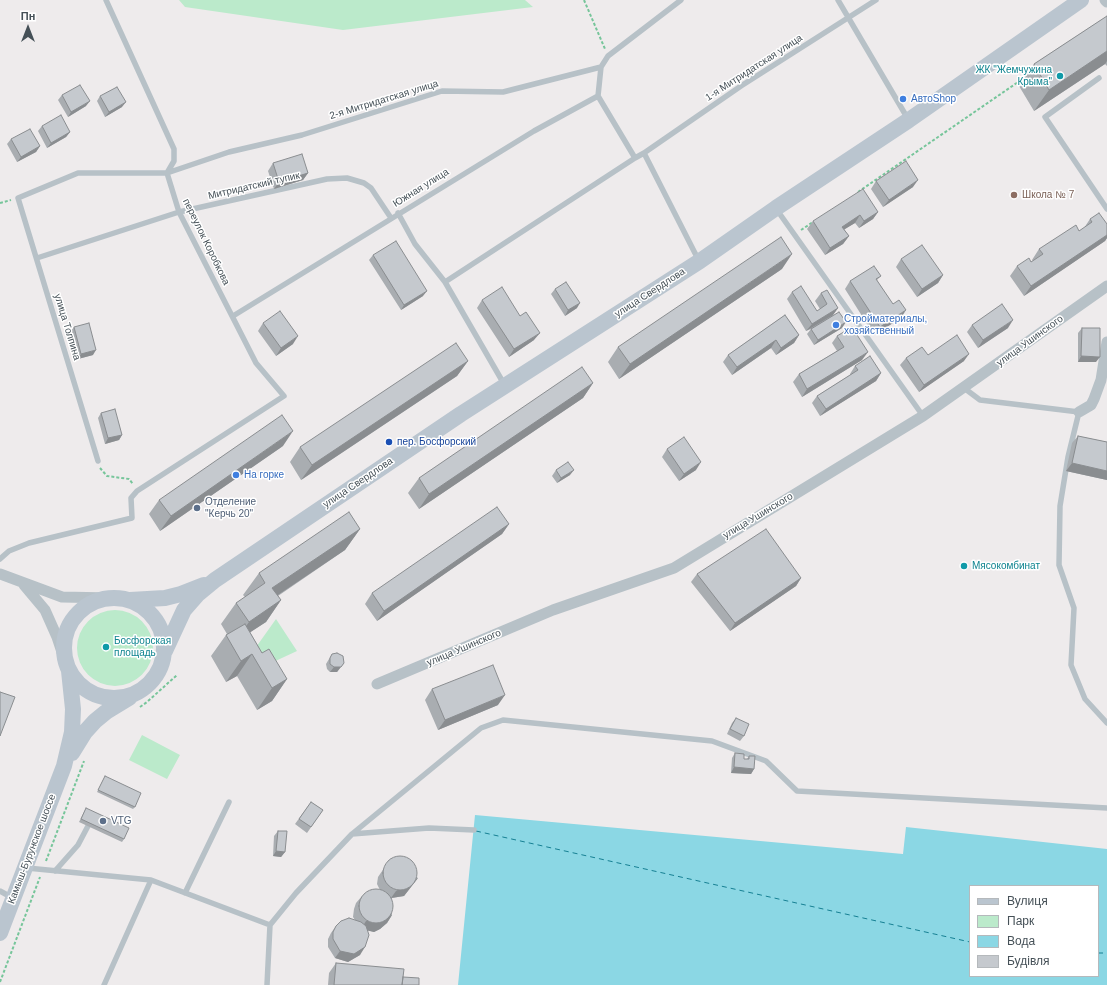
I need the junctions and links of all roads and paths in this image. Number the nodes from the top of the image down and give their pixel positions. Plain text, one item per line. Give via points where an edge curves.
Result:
1 (106, 0) edge
2 (584, 0) edge
3 (681, 0) edge
4 (838, 0) edge
5 (876, 0) edge
6 (1081, 0) edge
7 (1105, 0) edge
8 (1107, 2) edge
9 (849, 18) junction
10 (608, 56) junction
11 (601, 67) junction
12 (1029, 75) dead end
13 (1099, 78) edge
14 (598, 96) junction
15 (909, 120) junction
16 (644, 153) junction
17 (635, 158) junction
18 (167, 173) junction
19 (852, 195) edge
20 (18, 198) joint
21 (776, 208) junction
22 (1107, 209) edge
23 (179, 212) junction
24 (398, 213) junction
25 (392, 218) junction
26 (813, 222) edge
27 (794, 235) junction
28 (37, 258) junction
29 (700, 261) junction
30 (445, 282) junction
31 (1107, 286) edge
32 (233, 316) junction
33 (1107, 342) edge
34 (505, 386) junction
35 (964, 388) junction
36 (1079, 412) junction
37 (923, 416) junction
38 (98, 461) joint
39 (137, 491) junction
40 (0, 559) edge
41 (0, 574) edge
42 (215, 580) junction
43 (20, 582) junction
44 (111, 598) junction
45 (128, 600) junction
46 (165, 651) junction
47 (67, 667) junction
48 (177, 675) dead end
49 (376, 684) dead end
50 (136, 701) junction
51 (1107, 723) edge
52 (85, 758) dead end
53 (82, 765) dead end
54 (64, 766) junction
55 (229, 802) dead end
56 (1107, 808) edge
57 (88, 826) edge
58 (474, 830) dead end
59 (352, 834) junction
60 (25, 868) junction
61 (55, 870) junction
62 (152, 880) junction
63 (185, 893) junction
64 (7, 895) edge
65 (270, 925) junction
66 (0, 933) edge
67 (104, 985) edge
68 (266, 985) edge

1 - 18 lane via 174,149 174,161
2 - 10 path
3 - 10 lane
4 - 9 lane
5 - 9 lane, 1-я Митридатская улица
6 - 15 main road, улица Свердлова
7 - 8 street
9 - 15 lane
9 - 16 lane, 1-я Митридатская улица via 741,86
10 - 11 lane
11 - 14 lane
11 - 18 lane, 2-я Митридатская улица via 503,92 442,91 302,135 229,152
12 - 19 path
13 - 22 lane via 1045,117
14 - 17 lane
14 - 24 lane, Южная улица via 534,130
15 - 21 main road, улица Свердлова
16 - 17 lane, 1-я Митридатская улица
16 - 29 lane
17 - 30 lane
18 - 20 lane, 2-я Митридатская улица via 78,173
18 - 23 lane, переулок Коробкова
20 - 28 lane, улица Толпина
21 - 27 lane
21 - 29 main road, улица Свердлова
23 - 25 lane, Митридатский тупик via 327,179 347,178 371,188
23 - 28 lane, Митридатский тупик
23 - 32 lane, переулок Коробкова
24 - 25 lane, Южная улица
24 - 30 lane via 415,244
25 - 32 lane, Южная улица
26 - 27 path
27 - 37 lane
28 - 38 lane, улица Толпина
29 - 34 main road, улица Свердлова
30 - 34 lane
31 - 35 street, улица Ушинского
32 - 39 lane, переулок Коробкова via 256,363 284,396
33 - 36 street via 1101,380 1094,399 1091,405
34 - 42 main road, улица Свердлова
35 - 36 lane via 980,400
35 - 37 street, улица Ушинского
36 - 51 lane via 1060,506 1059,565 1074,608 1071,665 1085,699
37 - 49 street, улица Ушинского via 674,568 553,610
38 - 39 path via 100,470 107,476 129,479
39 - 40 lane via 131,498 132,518 29,543 9,551
41 - 43 street
42 - 45 main road via 165,598
42 - 46 main road via 184,610
43 - 44 street via 62,597
43 - 47 street via 45,610
44 - 45 main road
44 - 47 main road via 96,602 82,610 71,622 65,638
45 - 46 main road via 144,607 156,619 163,634
46 - 50 main road via 161,668
47 - 50 main road via 78,683 90,693 106,698
47 - 54 main road via 73,709 72,732
48 - 50 path via 147,702
50 - 54 main road via 106,712 95,721
52 - 53 path
54 - 60 main road, Камыш-Бурунское шоссе
55 - 63 lane
56 - 59 lane via 797,791 766,761 712,741 503,720 481,728
57 - 61 lane via 78,845
58 - 59 lane via 429,828
59 - 65 lane via 296,893
60 - 61 lane
60 - 64 main road, Камыш-Бурунское шоссе
61 - 62 lane
62 - 63 lane
62 - 67 lane
63 - 65 lane
64 - 66 main road, Камыш-Бурунское шоссе
65 - 68 lane

